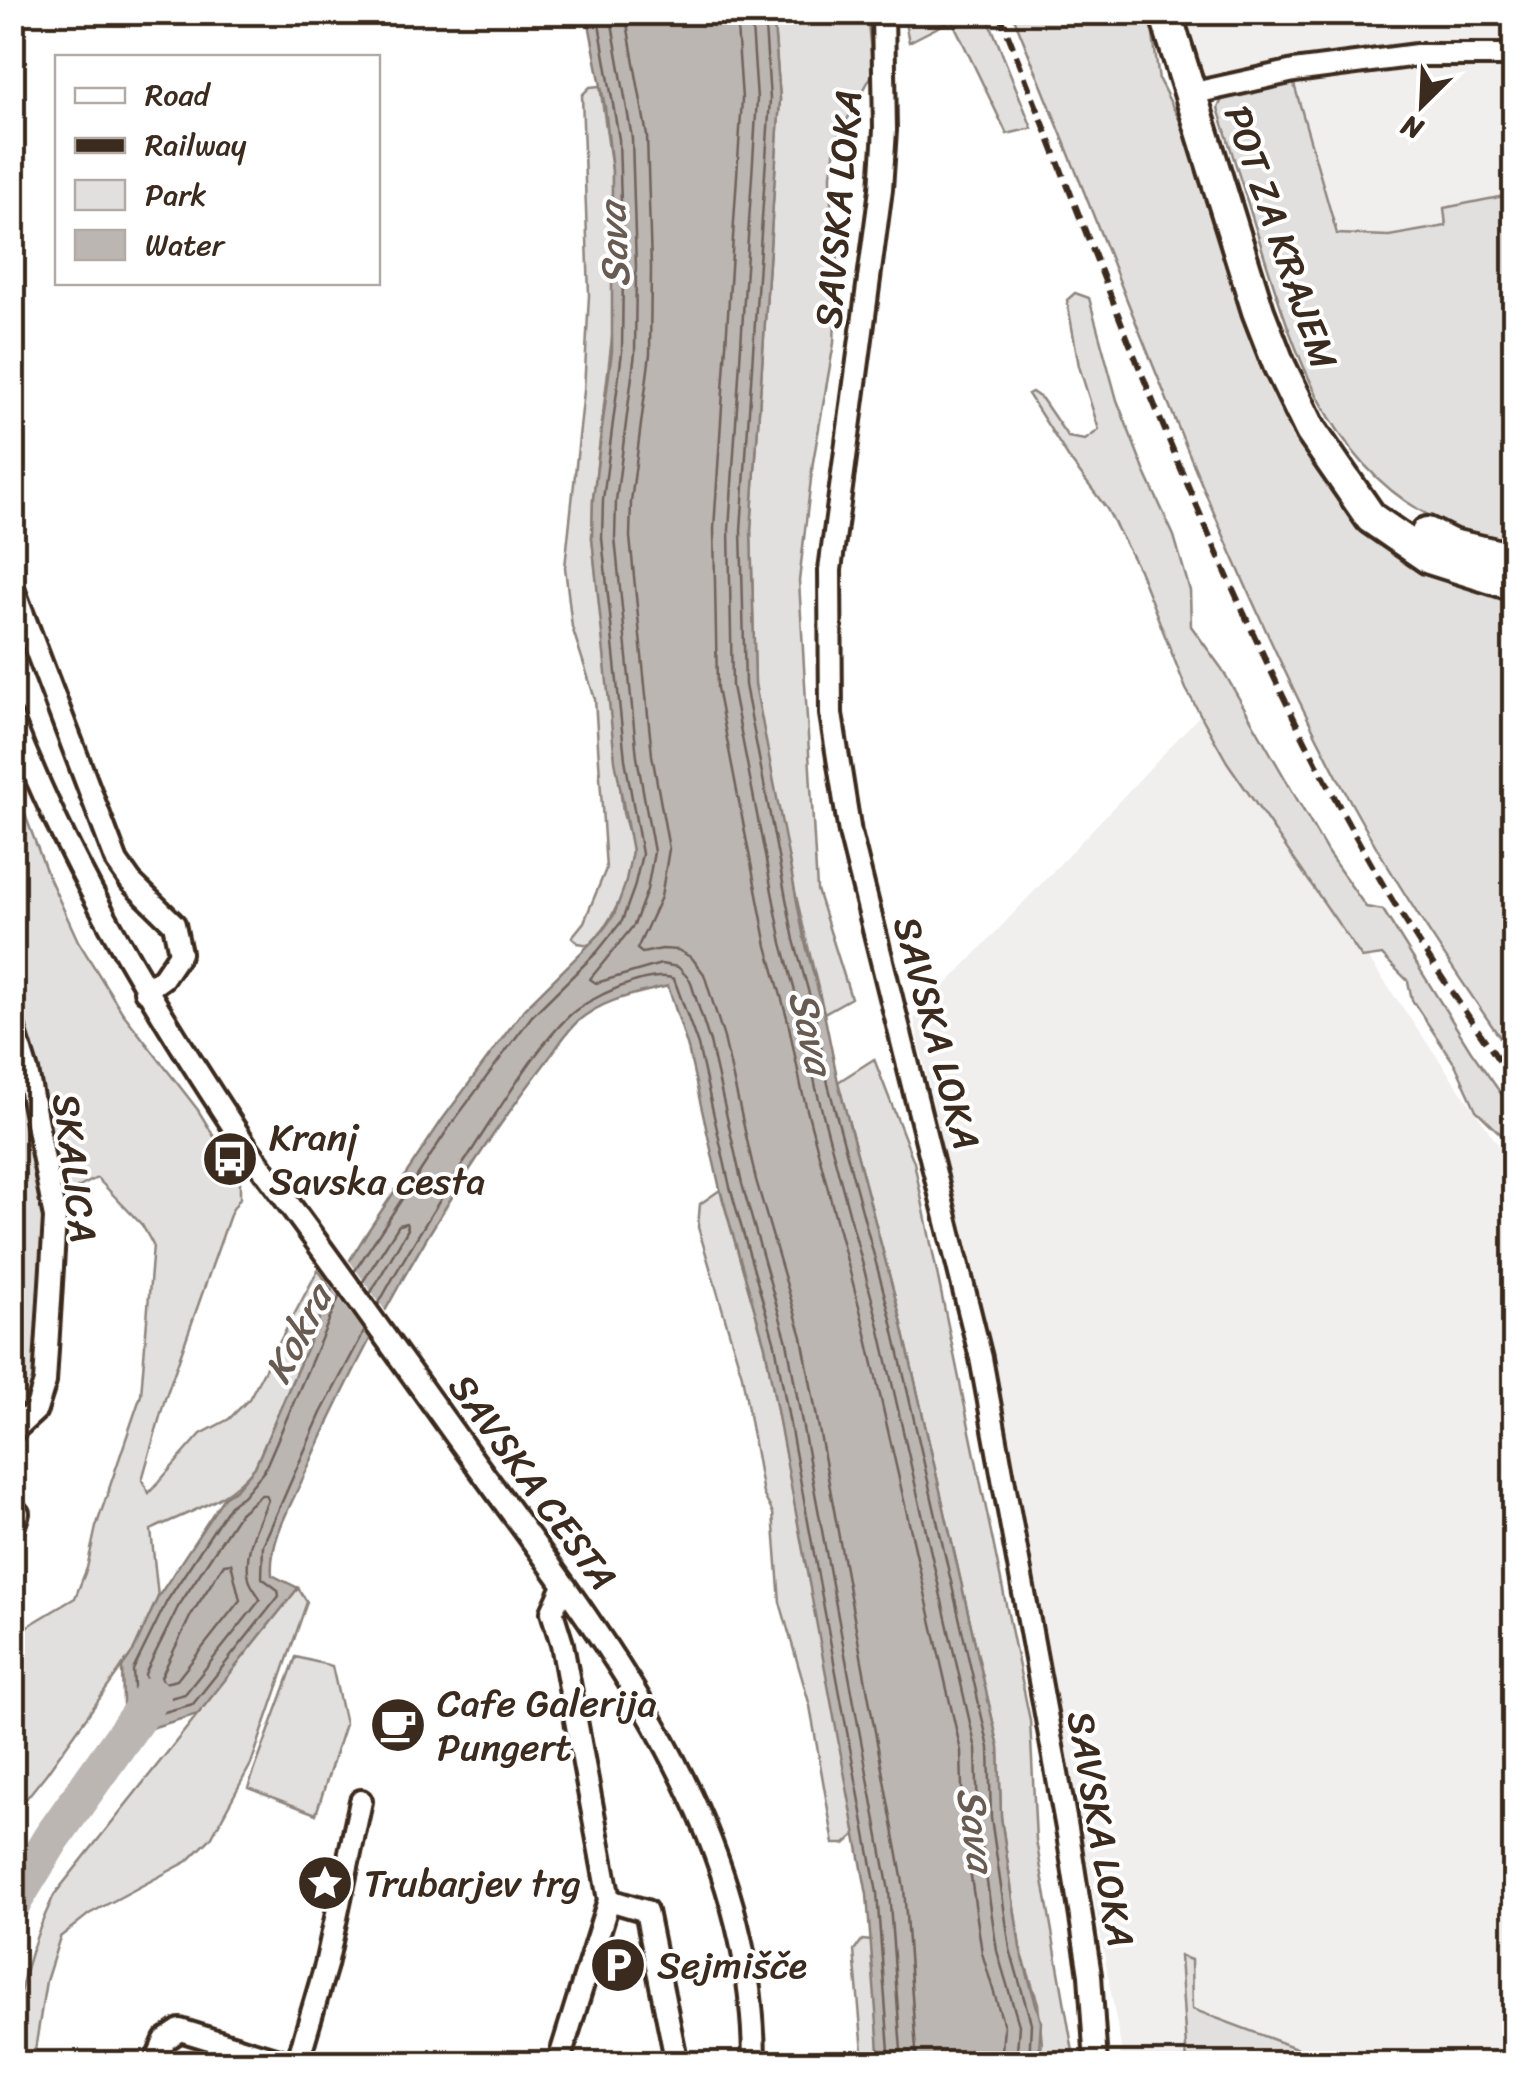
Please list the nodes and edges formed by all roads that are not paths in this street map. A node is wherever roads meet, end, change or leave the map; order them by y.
1 (882, 12) edge
2 (1165, 12) edge
3 (1514, 55) edge
4 (1190, 94) junction
5 (1343, 476) junction
6 (1514, 559) edge
7 (1514, 585) edge
8 (12, 586) edge
9 (12, 719) edge
10 (145, 991) junction
11 (12, 1022) edge
12 (12, 1432) edge
13 (564, 1586) junction
14 (361, 1801) dead end
15 (609, 1900) junction
16 (155, 2064) edge
17 (294, 2064) edge
18 (558, 2064) edge
19 (677, 2064) edge
20 (754, 2064) edge
21 (1096, 2064) edge

1 - 21 street, SAVSKA LOKA
2 - 4 street, POT ZA KRAJEM
3 - 4 street
4 - 5 street, POT ZA KRAJEM
5 - 6 street, POT ZA KRAJEM
5 - 7 street, POT ZA KRAJEM
8 - 10 street
9 - 10 street, SAVSKA CESTA
10 - 13 street, SAVSKA CESTA
11 - 12 street, SKALICA
13 - 15 street
13 - 20 street, SAVSKA CESTA
14 - 17 street
15 - 18 street
15 - 19 street
16 - 17 street

